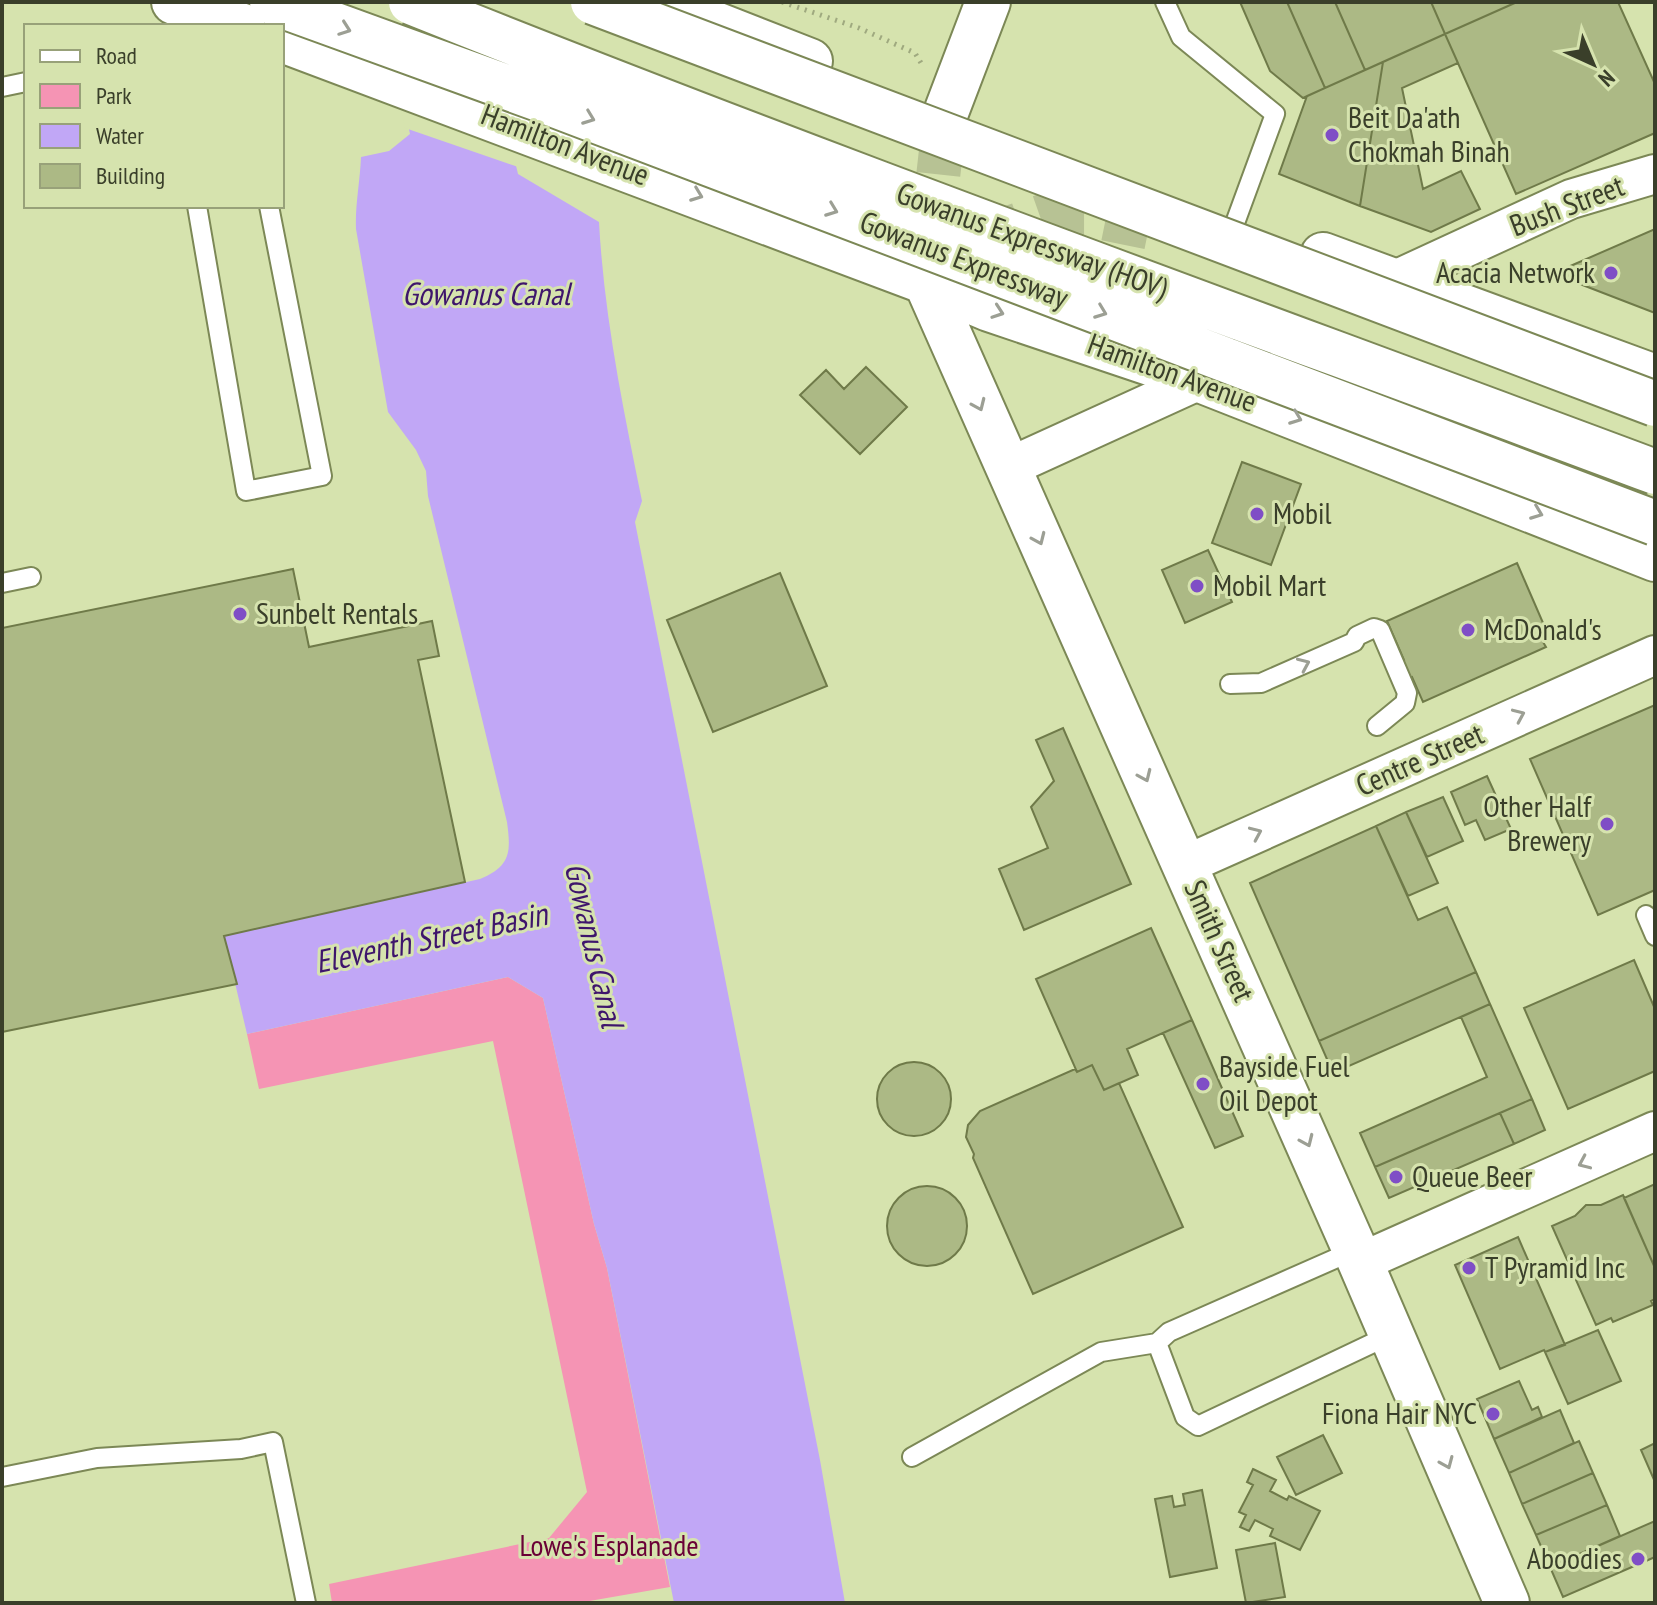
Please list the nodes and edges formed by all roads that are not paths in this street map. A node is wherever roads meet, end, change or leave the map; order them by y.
1 (174, 2) edge
2 (272, 2) edge
3 (411, 2) edge
4 (593, 2) edge
5 (659, 2) edge
6 (988, 2) edge
7 (1165, 2) edge
8 (237, 24) edge
9 (298, 45) edge
10 (24, 82) edge
11 (2, 87) edge
12 (945, 115) junction
13 (1655, 174) edge
14 (197, 208) edge
15 (269, 208) edge
16 (1235, 223) junction
17 (1393, 281) junction
18 (926, 282) junction
19 (1655, 377) edge
20 (1200, 380) junction
21 (1655, 404) edge
22 (1007, 468) junction
23 (1655, 472) edge
24 (1655, 523) edge
25 (1655, 559) edge
26 (31, 577) dead end
27 (2, 583) edge
28 (1655, 655) edge
29 (1230, 684) dead end
30 (1377, 726) dead end
31 (1185, 865) junction
32 (1646, 915) dead end
33 (1655, 936) edge
34 (1655, 1131) edge
35 (1358, 1256) junction
36 (1392, 1334) junction
37 (1157, 1343) junction
38 (912, 1457) dead end
39 (2, 1477) edge
40 (306, 1603) edge
41 (1507, 1603) edge

1 - 8 main road
2 -> 24 main road, Gowanus Expressway, bridge
3 - 23 main road, Gowanus Expressway (HOV), bridge
4 - 21 main road, bridge
5 - 12 main road
6 - 12 main road
7 - 16 lane
9 -> 18 main road, Hamilton Avenue
10 - 11 lane
12 - 16 main road
13 - 17 street, Bush Street
14 - 15 lane
16 - 17 main road
17 - 19 main road
18 -> 20 main road, Hamilton Avenue
18 -> 22 main road, Smith Street
20 - 22 street
20 -> 25 main road, Hamilton Avenue
22 -> 31 main road, Smith Street
26 - 27 lane
31 -> 28 street, Centre Street
29 -> 30 lane
31 -> 35 main road, Smith Street
32 - 33 lane
34 -> 35 street
35 - 36 main road, Smith Street
35 - 37 lane
36 - 37 lane
36 -> 41 main road, Smith Street
37 - 38 lane
39 - 40 lane

